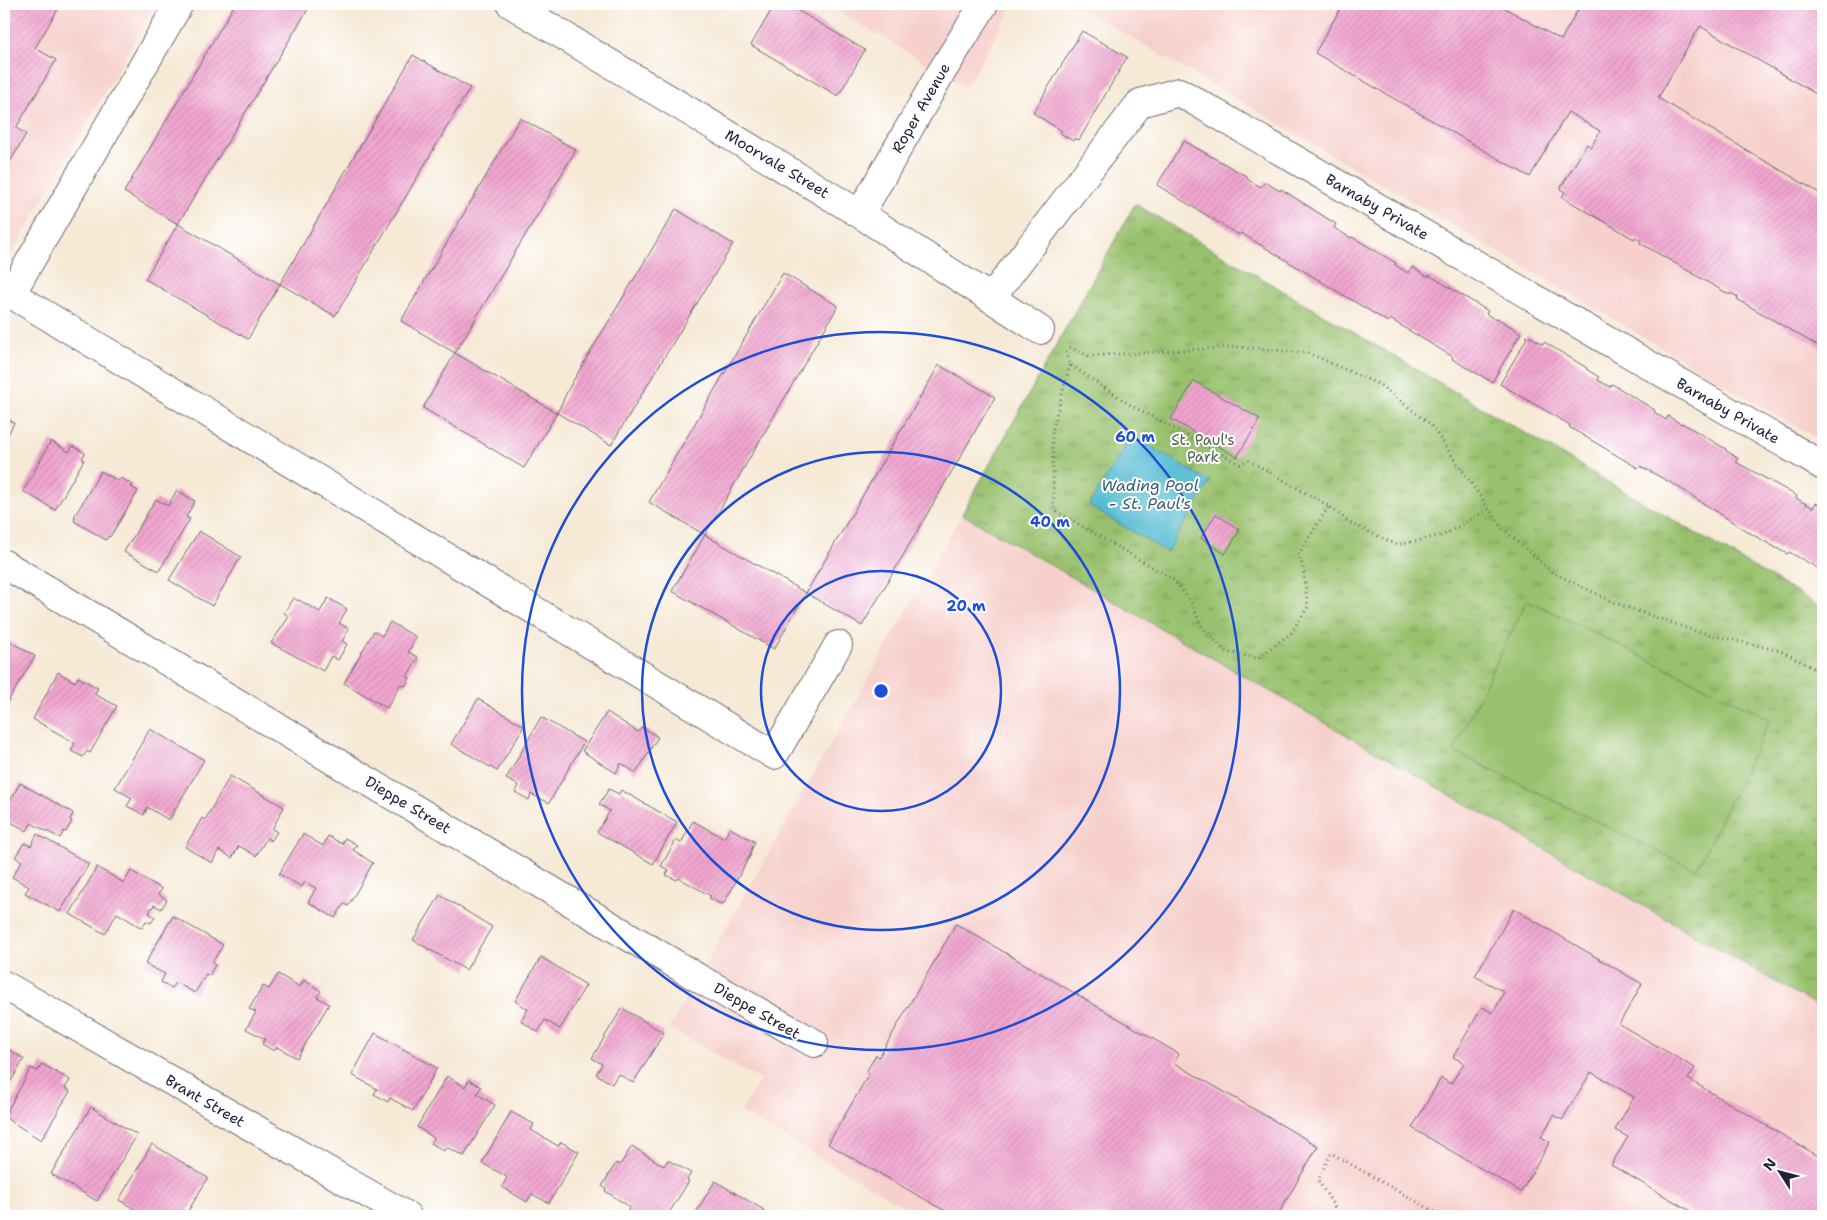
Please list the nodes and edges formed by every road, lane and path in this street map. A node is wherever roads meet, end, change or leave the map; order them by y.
1 (180, 4) edge
2 (512, 4) edge
3 (984, 4) edge
4 (860, 214) junction
5 (991, 298) junction
6 (1040, 330) dead end
7 (1070, 365) junction
8 (1823, 466) edge
9 (1329, 506) junction
10 (1489, 509) junction
11 (4, 564) edge
12 (838, 645) dead end
13 (1823, 674) edge
14 (4, 985) edge
15 (814, 1043) dead end
16 (407, 1216) edge
17 (1340, 1216) edge
18 (1442, 1216) edge

1 - 12 street
2 - 4 street, Moorvale Street
3 - 4 street, Roper Avenue
4 - 5 street, Moorvale Street
5 - 6 street, Moorvale Street
5 - 8 street, Barnaby Private
7 - 9 path
7 - 9 path
7 - 10 path
9 - 10 path
10 - 13 path
11 - 15 street, Dieppe Street
14 - 16 street, Brant Street
17 - 18 path

